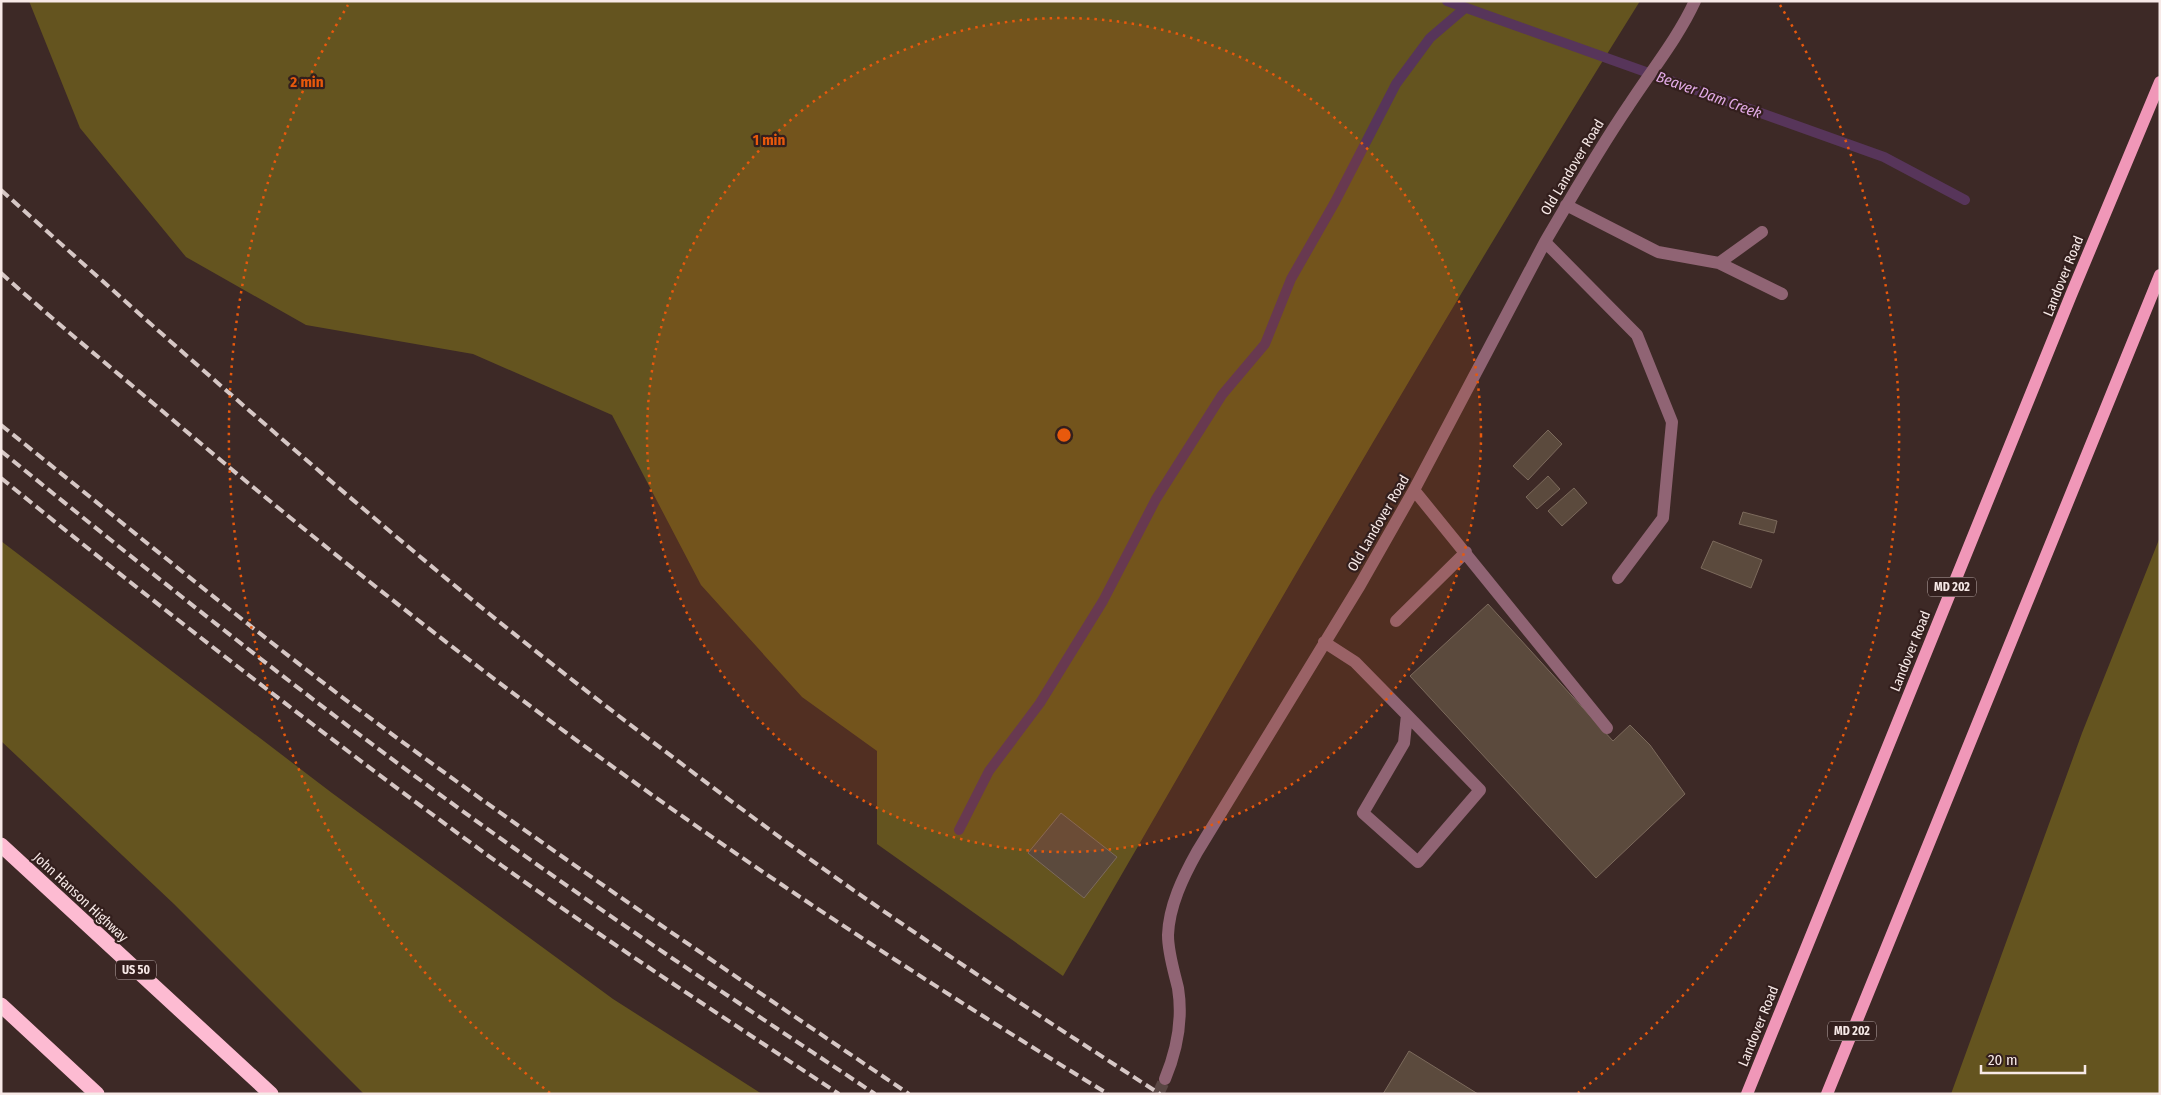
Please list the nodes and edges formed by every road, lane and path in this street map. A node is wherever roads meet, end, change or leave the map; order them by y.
1 (1695, 1) edge
2 (2160, 82) edge
3 (1566, 205) junction
4 (1762, 232) dead end
5 (1545, 242) junction
6 (1719, 263) junction
7 (2160, 275) edge
8 (1782, 294) dead end
9 (1414, 490) junction
10 (1466, 552) junction
11 (1618, 578) dead end
12 (1396, 621) dead end
13 (1324, 642) junction
14 (1407, 715) junction
15 (1607, 728) dead end
16 (1, 845) edge
17 (1, 1005) edge
18 (1166, 1079) tunnel mouth
19 (97, 1094) edge
20 (271, 1094) edge
21 (1747, 1094) edge
22 (1827, 1094) edge

1 - 3 street, Old Landover Road
2 - 21 main road, Landover Road / MD 202
3 - 5 street, Old Landover Road
3 - 6 street
4 - 6 street
5 - 9 street, Old Landover Road
5 - 11 street
6 - 8 street
7 - 22 main road, MD 202
9 - 10 street
9 - 13 street, Old Landover Road
10 - 12 street
10 - 15 street
13 - 14 street
13 - 18 street, Old Landover Road
14 - 14 street
16 - 20 highway, John Hanson Highway / US 50
17 - 19 highway

